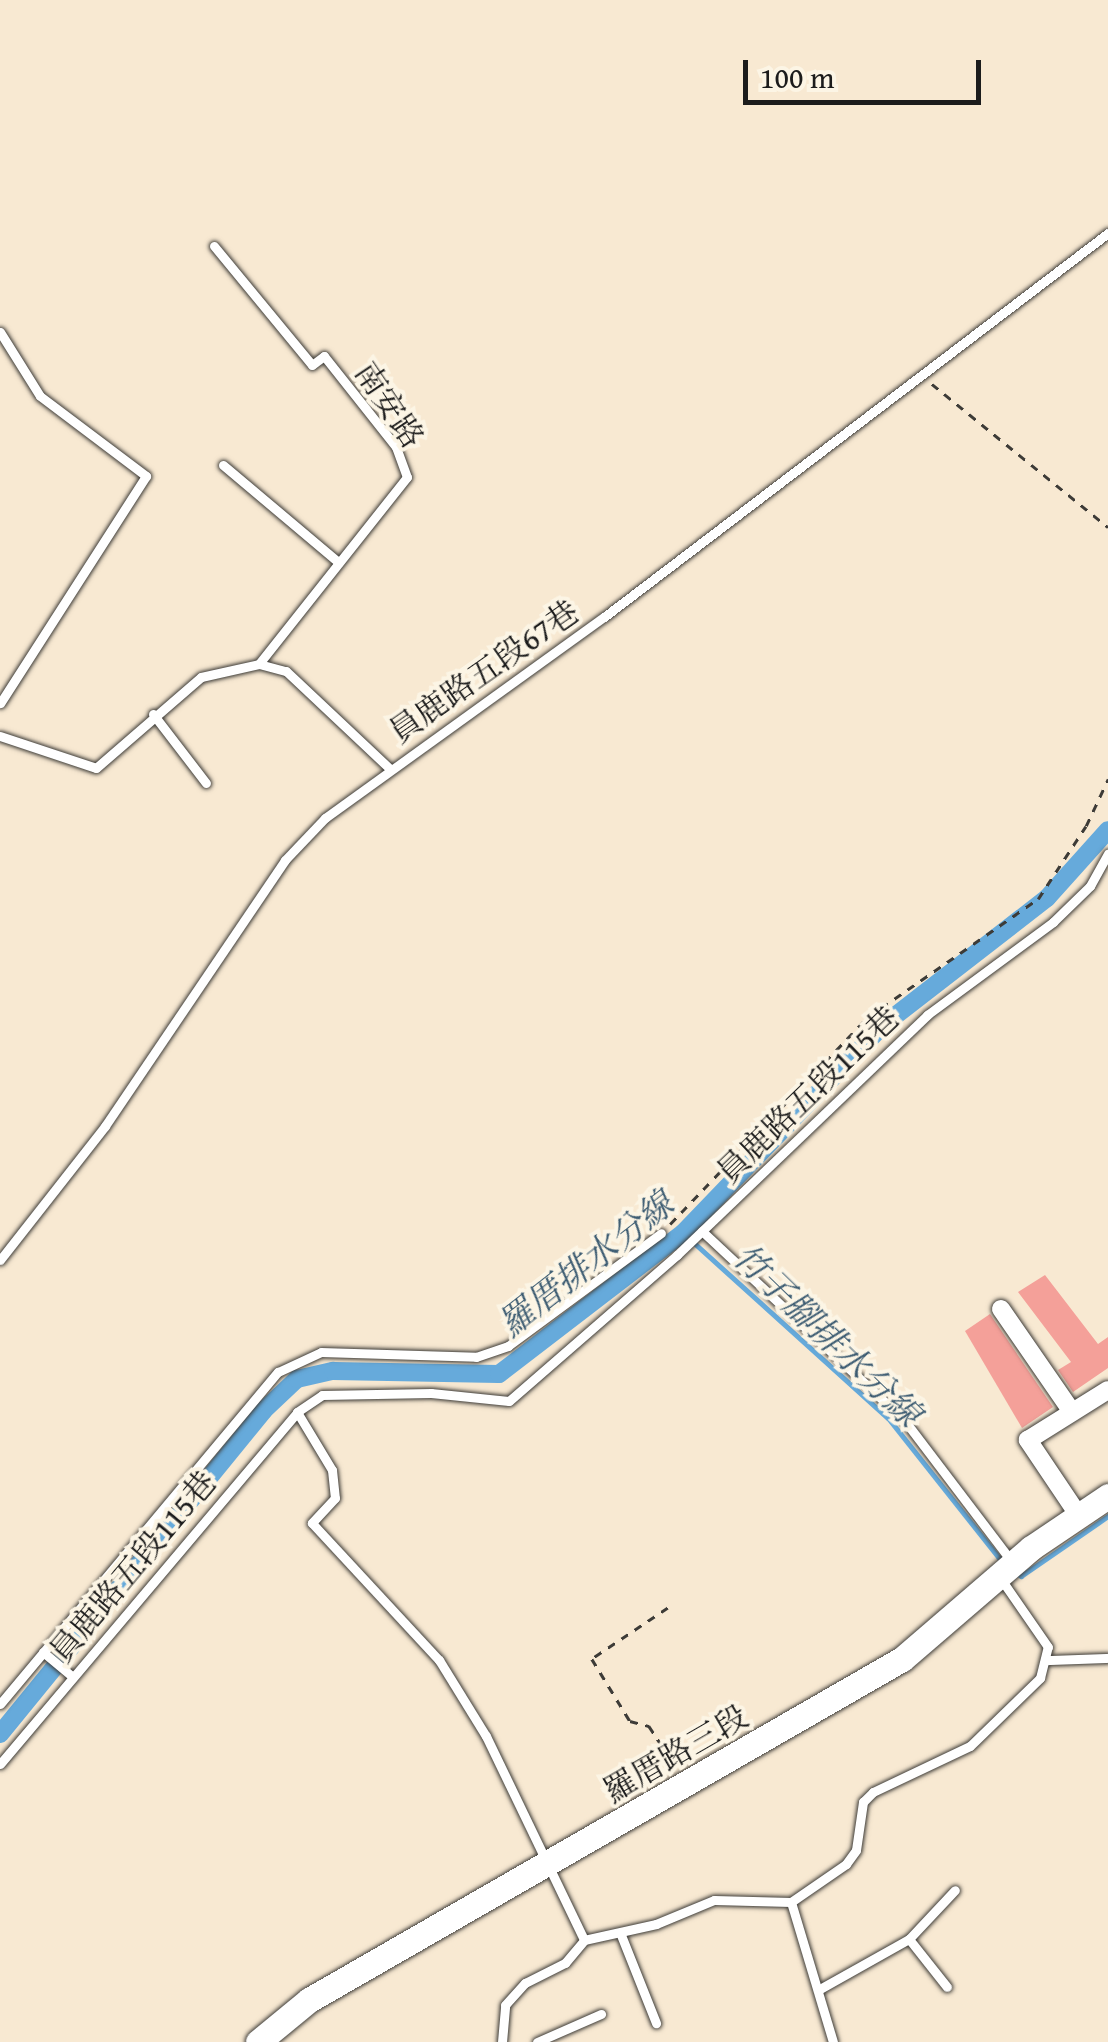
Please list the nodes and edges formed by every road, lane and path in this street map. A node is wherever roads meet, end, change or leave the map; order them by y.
1 (1108, 232) edge
2 (214, 246) dead end
3 (0, 332) edge
4 (923, 376) junction
5 (224, 465) dead end
6 (1108, 527) edge
7 (337, 561) junction
8 (260, 664) junction
9 (0, 703) edge
10 (154, 714) junction
11 (0, 736) edge
12 (390, 769) junction
13 (1108, 778) edge
14 (206, 783) dead end
15 (1108, 854) edge
16 (702, 1232) junction
17 (661, 1233) joint
18 (0, 1260) edge
19 (1001, 1309) dead end
20 (1108, 1390) edge
21 (297, 1412) junction
22 (1072, 1412) junction
23 (1108, 1496) edge
24 (1079, 1516) junction
25 (1008, 1570) junction
26 (668, 1608) dead end
27 (42, 1652) junction
28 (1108, 1658) edge
29 (1048, 1660) junction
30 (72, 1676) junction
31 (0, 1704) edge
32 (0, 1764) edge
33 (689, 1786) junction
34 (551, 1865) junction
35 (955, 1890) dead end
36 (791, 1902) junction
37 (620, 1934) junction
38 (909, 1939) junction
39 (584, 1940) junction
40 (946, 1987) dead end
41 (818, 1990) junction
42 (601, 2014) dead end
43 (656, 2023) dead end
44 (258, 2042) edge
45 (502, 2042) edge
46 (537, 2042) edge
47 (833, 2042) edge

1 - 4 lane, 員鹿路五段67巷
2 - 7 lane, 南安路
3 - 9 lane
4 - 6 path
4 - 12 lane, 員鹿路五段67巷
5 - 7 lane
7 - 8 lane, 南安路
8 - 10 lane
8 - 12 lane
10 - 11 lane
10 - 14 lane
12 - 18 lane, 員鹿路五段67巷
13 - 17 path
15 - 16 lane, 員鹿路五段115巷
16 - 21 lane, 員鹿路五段115巷
16 - 25 lane
17 - 27 lane, 員鹿路五段115巷
19 - 22 street
20 - 22 street
21 - 30 lane, 員鹿路五段115巷
21 - 34 lane
22 - 24 street
23 - 24 street, 羅厝路三段
24 - 25 street, 羅厝路三段
25 - 29 lane
25 - 33 street, 羅厝路三段
26 - 33 path
27 - 30 lane
27 - 31 lane, 員鹿路五段115巷
28 - 29 lane
29 - 36 lane
30 - 32 lane, 員鹿路五段115巷
33 - 34 street, 羅厝路三段
34 - 39 lane
34 - 44 street, 羅厝路三段
35 - 38 lane
36 - 37 lane
36 - 41 lane
37 - 39 lane
37 - 43 lane
38 - 40 lane
38 - 41 lane
39 - 45 lane
41 - 47 lane
42 - 46 lane

